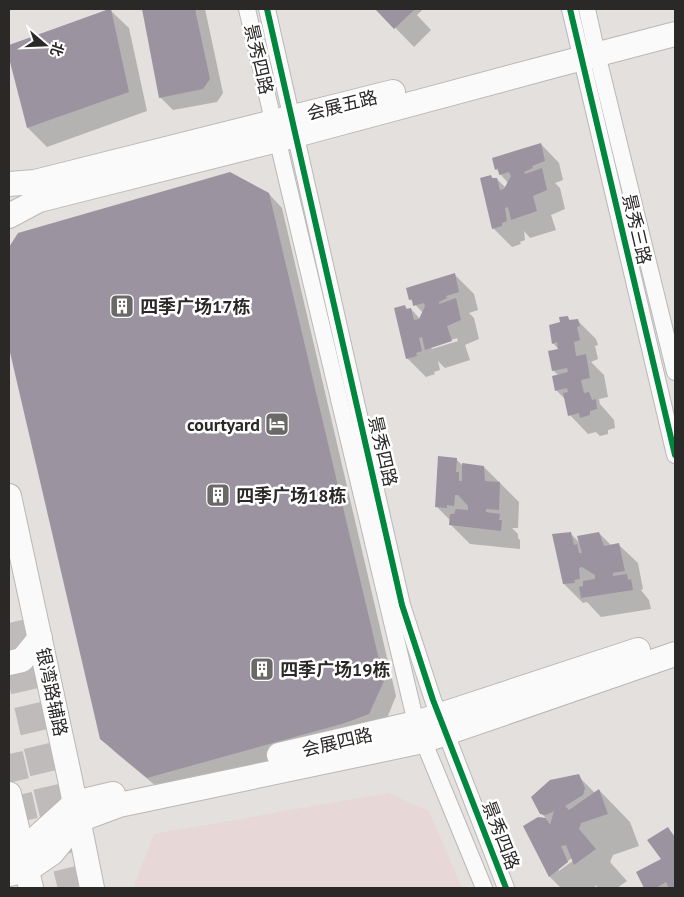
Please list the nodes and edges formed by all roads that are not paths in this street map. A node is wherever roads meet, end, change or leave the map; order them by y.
1 (248, 9) edge
2 (267, 9) edge
3 (570, 9) edge
4 (588, 9) edge
5 (675, 20) edge
6 (675, 34) edge
7 (587, 49) junction
8 (285, 129) junction
9 (9, 184) edge
10 (9, 216) edge
11 (675, 372) edge
12 (675, 455) edge
13 (9, 496) edge
14 (40, 638) junction
15 (675, 638) edge
16 (675, 654) edge
17 (9, 663) edge
18 (443, 724) junction
19 (419, 732) junction
20 (9, 794) edge
21 (77, 812) junction
22 (19, 867) edge
23 (92, 888) edge
24 (484, 888) edge
25 (506, 888) edge

1 - 8 street, 景秀四路
2 - 8 street, 景秀四路
3 - 7 street, 景秀三路
4 - 7 street, 景秀三路
5 - 7 main road, 会展五路
6 - 7 main road, 会展五路
7 - 8 main road, 会展五路
7 - 11 street, 景秀三路
7 - 12 street, 景秀三路
8 - 9 main road, 会展五路
8 - 10 main road, 会展五路
8 - 18 street, 景秀四路
8 - 19 street, 景秀四路
13 - 14 main road, 银湾路辅路
14 - 17 main road
14 - 21 main road, 银湾路辅路
15 - 18 main road, 会展四路
16 - 18 main road, 会展四路
18 - 19 main road, 会展四路
18 - 25 street, 景秀四路
19 - 21 main road, 会展四路
19 - 24 street, 景秀四路
20 - 22 main road
21 - 22 main road
21 - 23 main road, 银湾路辅路

